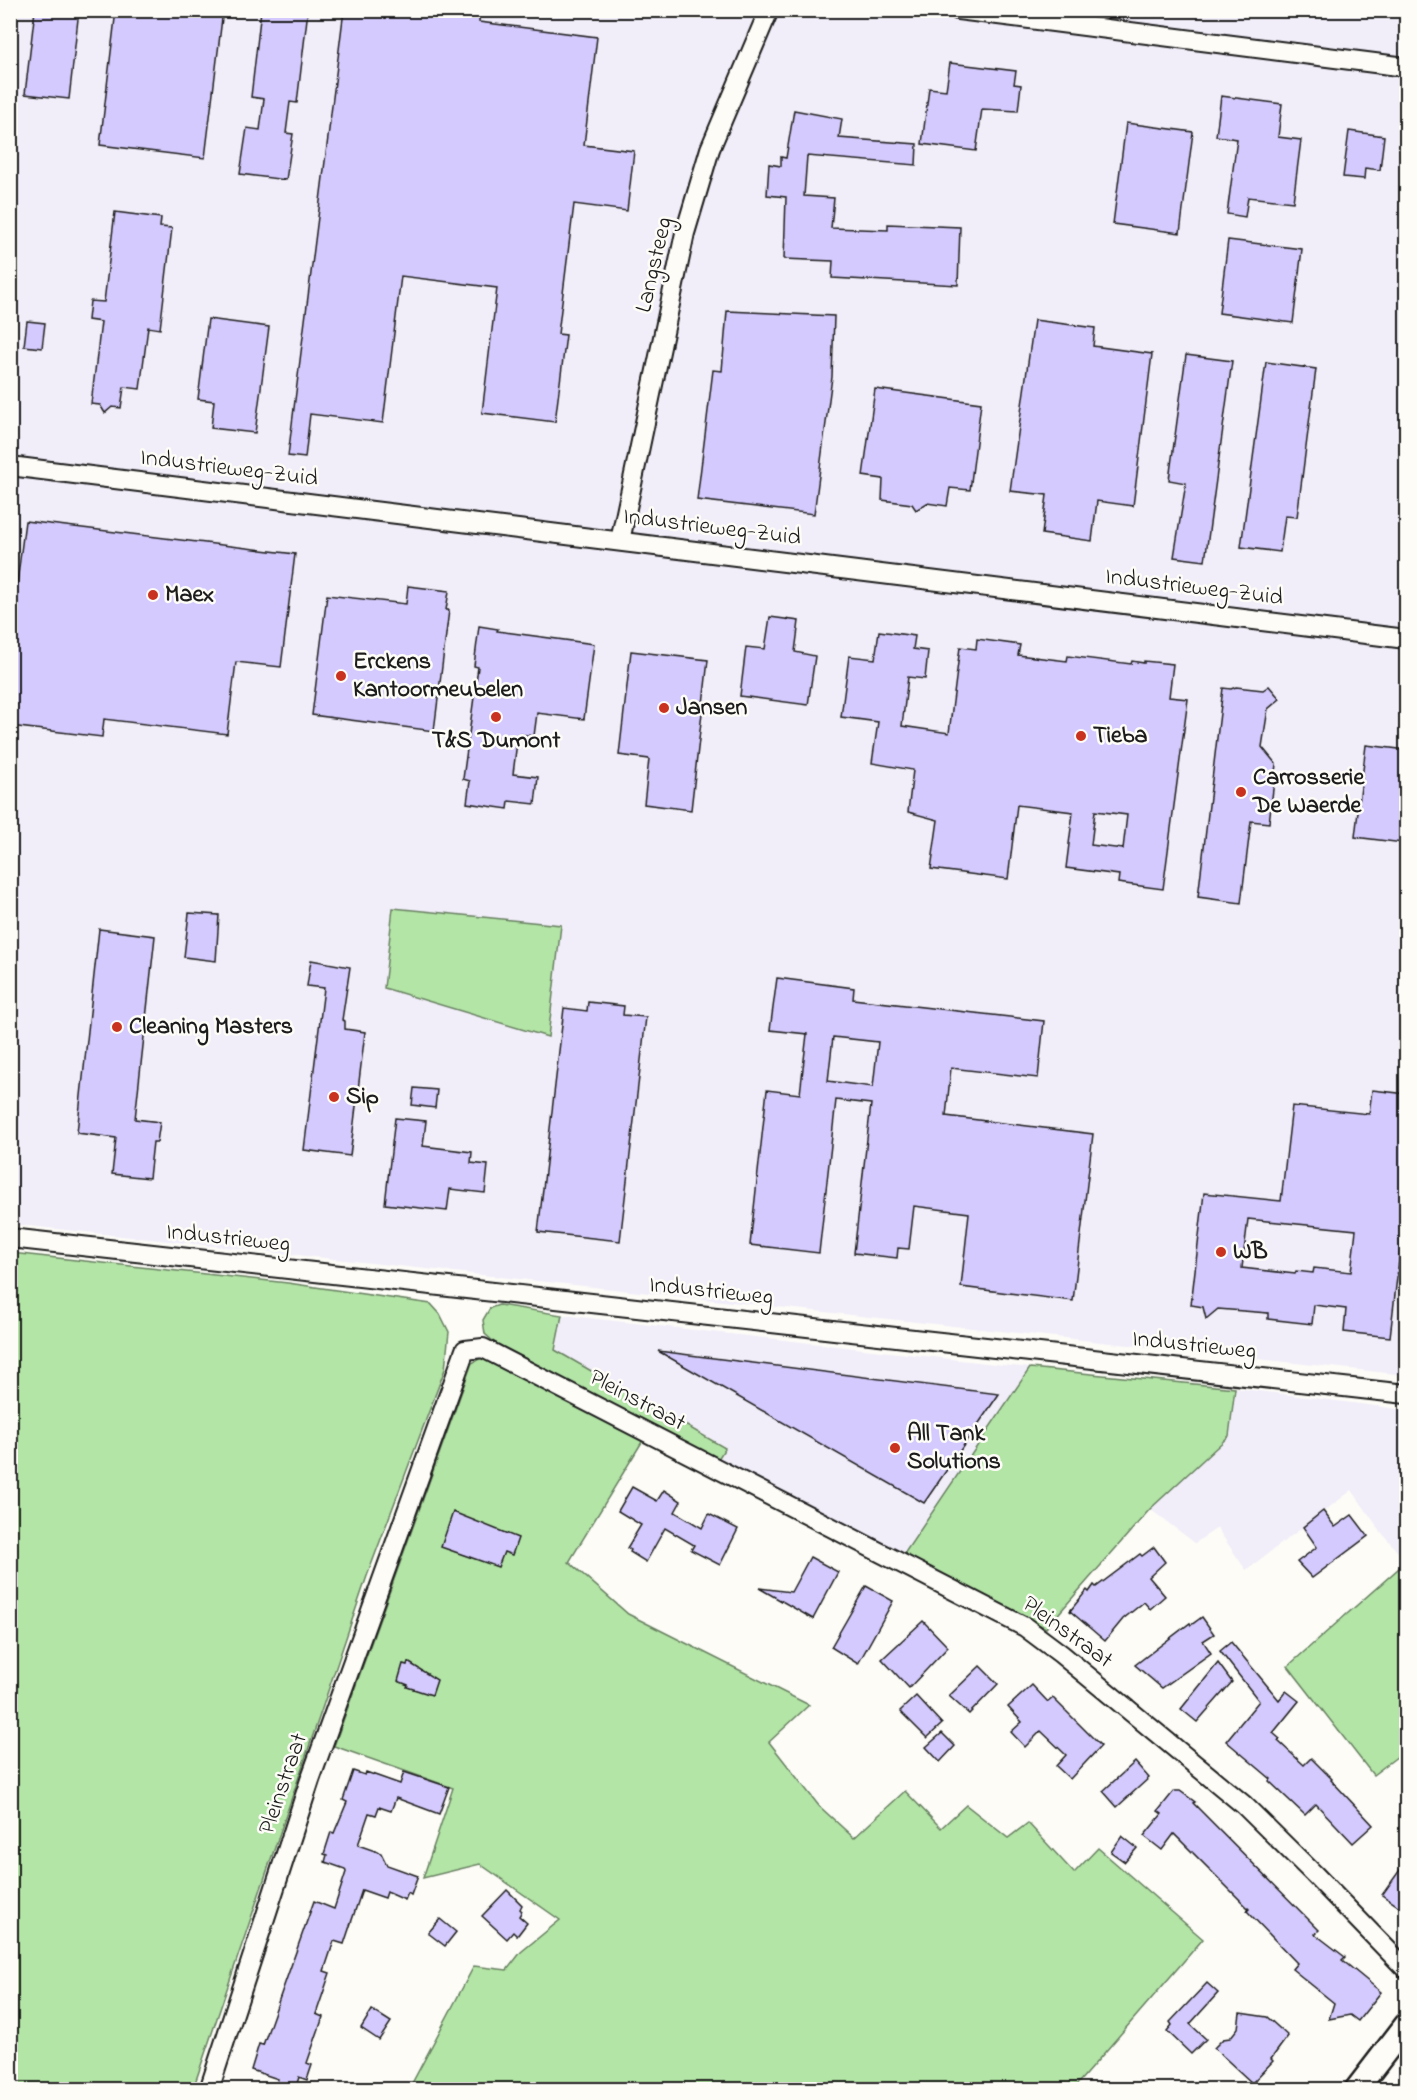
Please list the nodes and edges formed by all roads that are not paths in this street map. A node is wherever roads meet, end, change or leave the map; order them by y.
1 (769, 10) edge
2 (958, 10) edge
3 (1407, 67) edge
4 (10, 466) edge
5 (620, 541) junction
6 (1407, 639) edge
7 (10, 1238) edge
8 (1407, 1394) edge
9 (1407, 1969) edge
10 (1407, 2025) edge
11 (209, 2090) edge
12 (1356, 2090) edge

1 - 5 street, Langsteeg
2 - 3 street
4 - 5 street, Industrieweg-Zuid
5 - 6 street, Industrieweg-Zuid
7 - 8 street, Industrieweg
9 - 11 street, Pleinstraat
10 - 12 street

